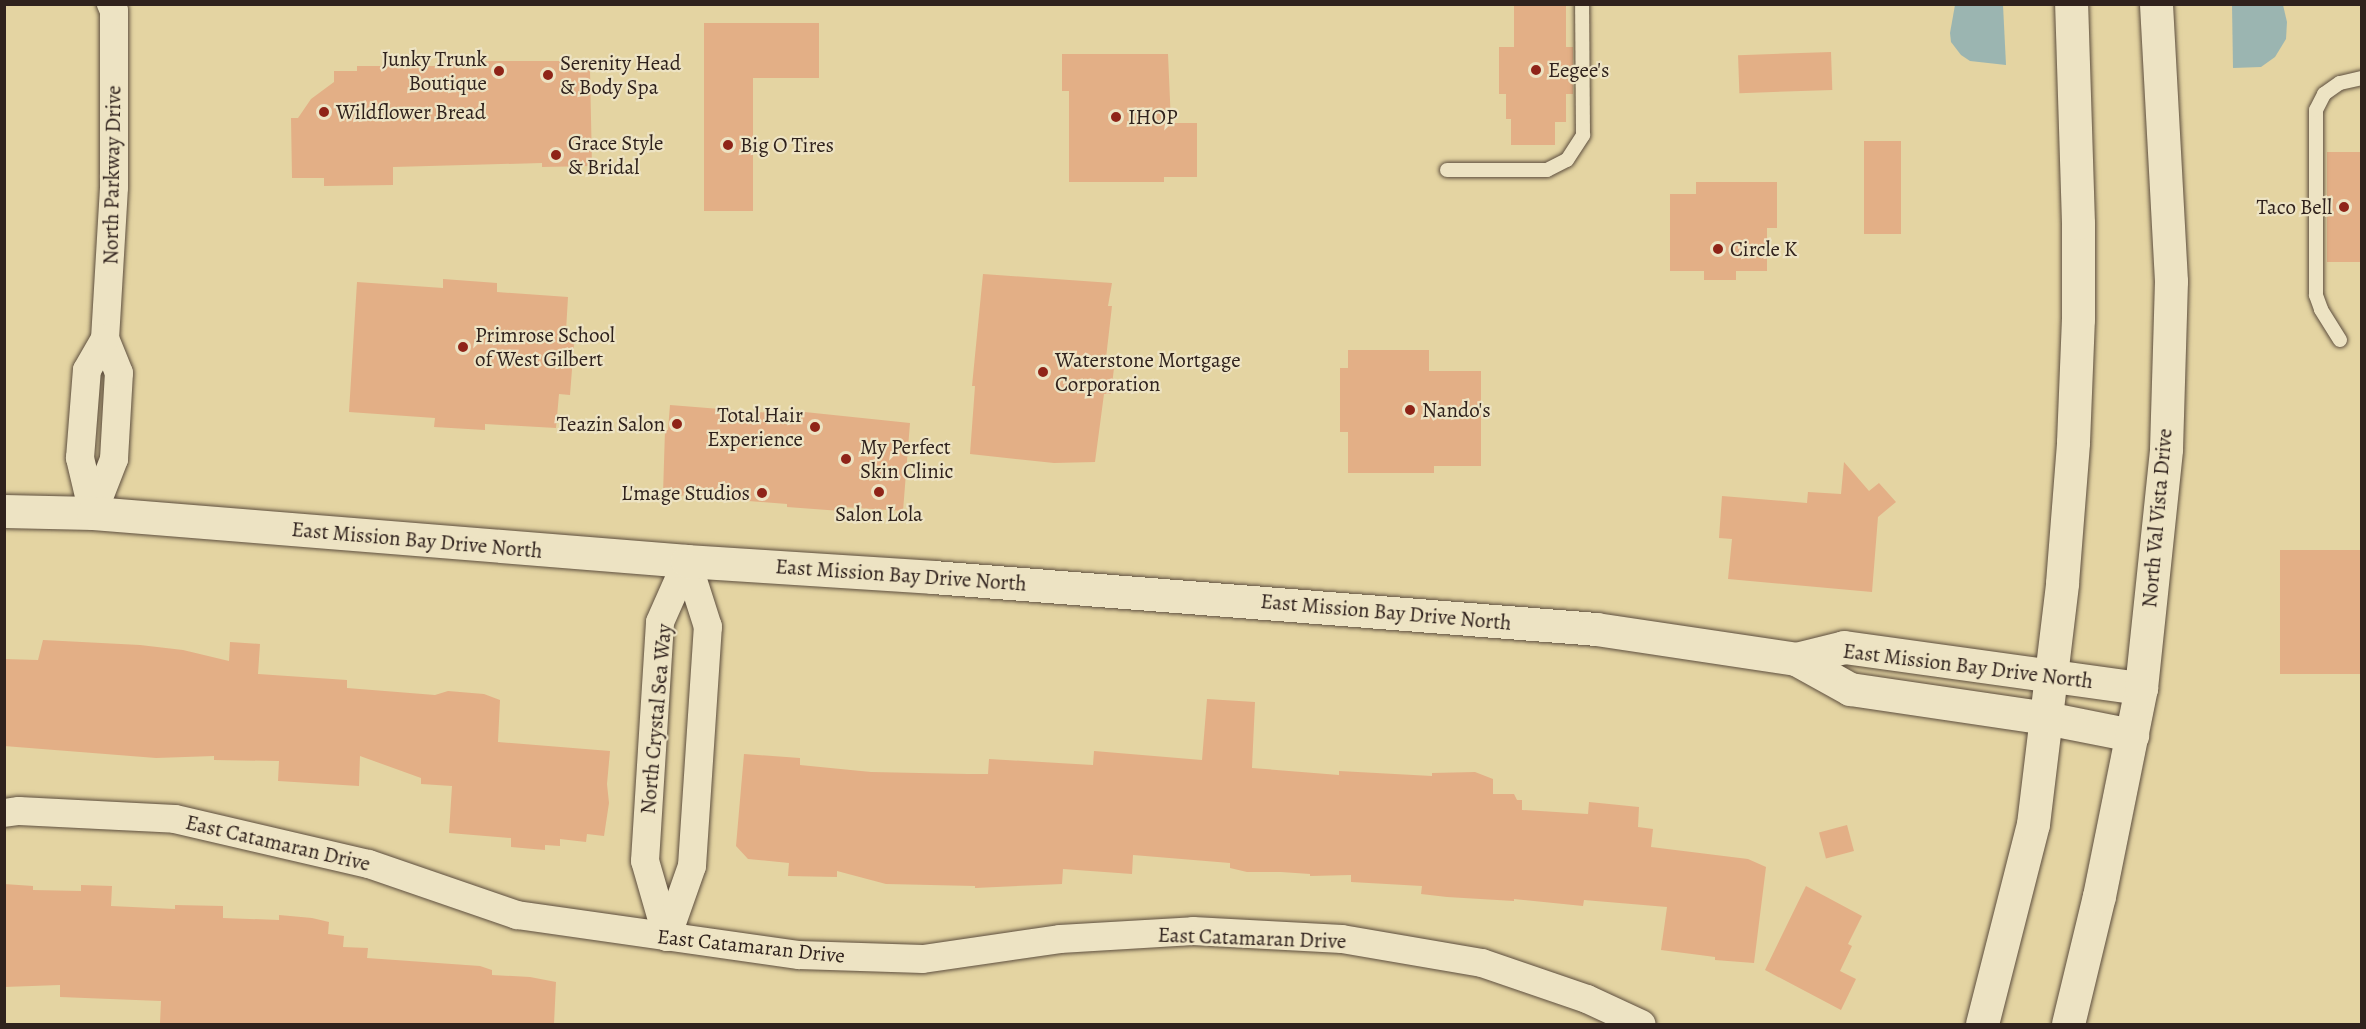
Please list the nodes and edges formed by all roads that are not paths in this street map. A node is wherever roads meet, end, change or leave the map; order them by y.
1 (1582, 4) edge
2 (2071, 4) edge
3 (2156, 4) edge
4 (114, 7) edge
5 (2361, 78) edge
6 (1447, 170) dead end
7 (2340, 340) dead end
8 (4, 511) edge
9 (93, 513) junction
10 (687, 561) junction
11 (1797, 659) junction
12 (2051, 674) junction
13 (2141, 688) junction
14 (2046, 718) junction
15 (2132, 735) junction
16 (4, 813) edge
17 (667, 937) junction
18 (1641, 1024) edge
19 (1982, 1024) edge
20 (2068, 1024) edge

1 - 6 lane
2 - 12 street
3 - 13 street, North Val Vista Drive
4 - 9 street, North Parkway Drive
5 - 7 lane
8 - 9 street, East Mission Bay Drive North
9 - 10 street, East Mission Bay Drive North
10 - 11 street, East Mission Bay Drive North
10 - 17 street, North Crystal Sea Way
10 - 17 street, North Crystal Sea Way
11 - 12 street, East Mission Bay Drive North
11 - 14 street, East Mission Bay Drive North
12 - 13 street, East Mission Bay Drive North
12 - 14 street
13 - 15 street, North Val Vista Drive
14 - 15 street, East Mission Bay Drive North
14 - 19 street
15 - 20 street, North Val Vista Drive
16 - 17 street, East Catamaran Drive
17 - 18 street, East Catamaran Drive

